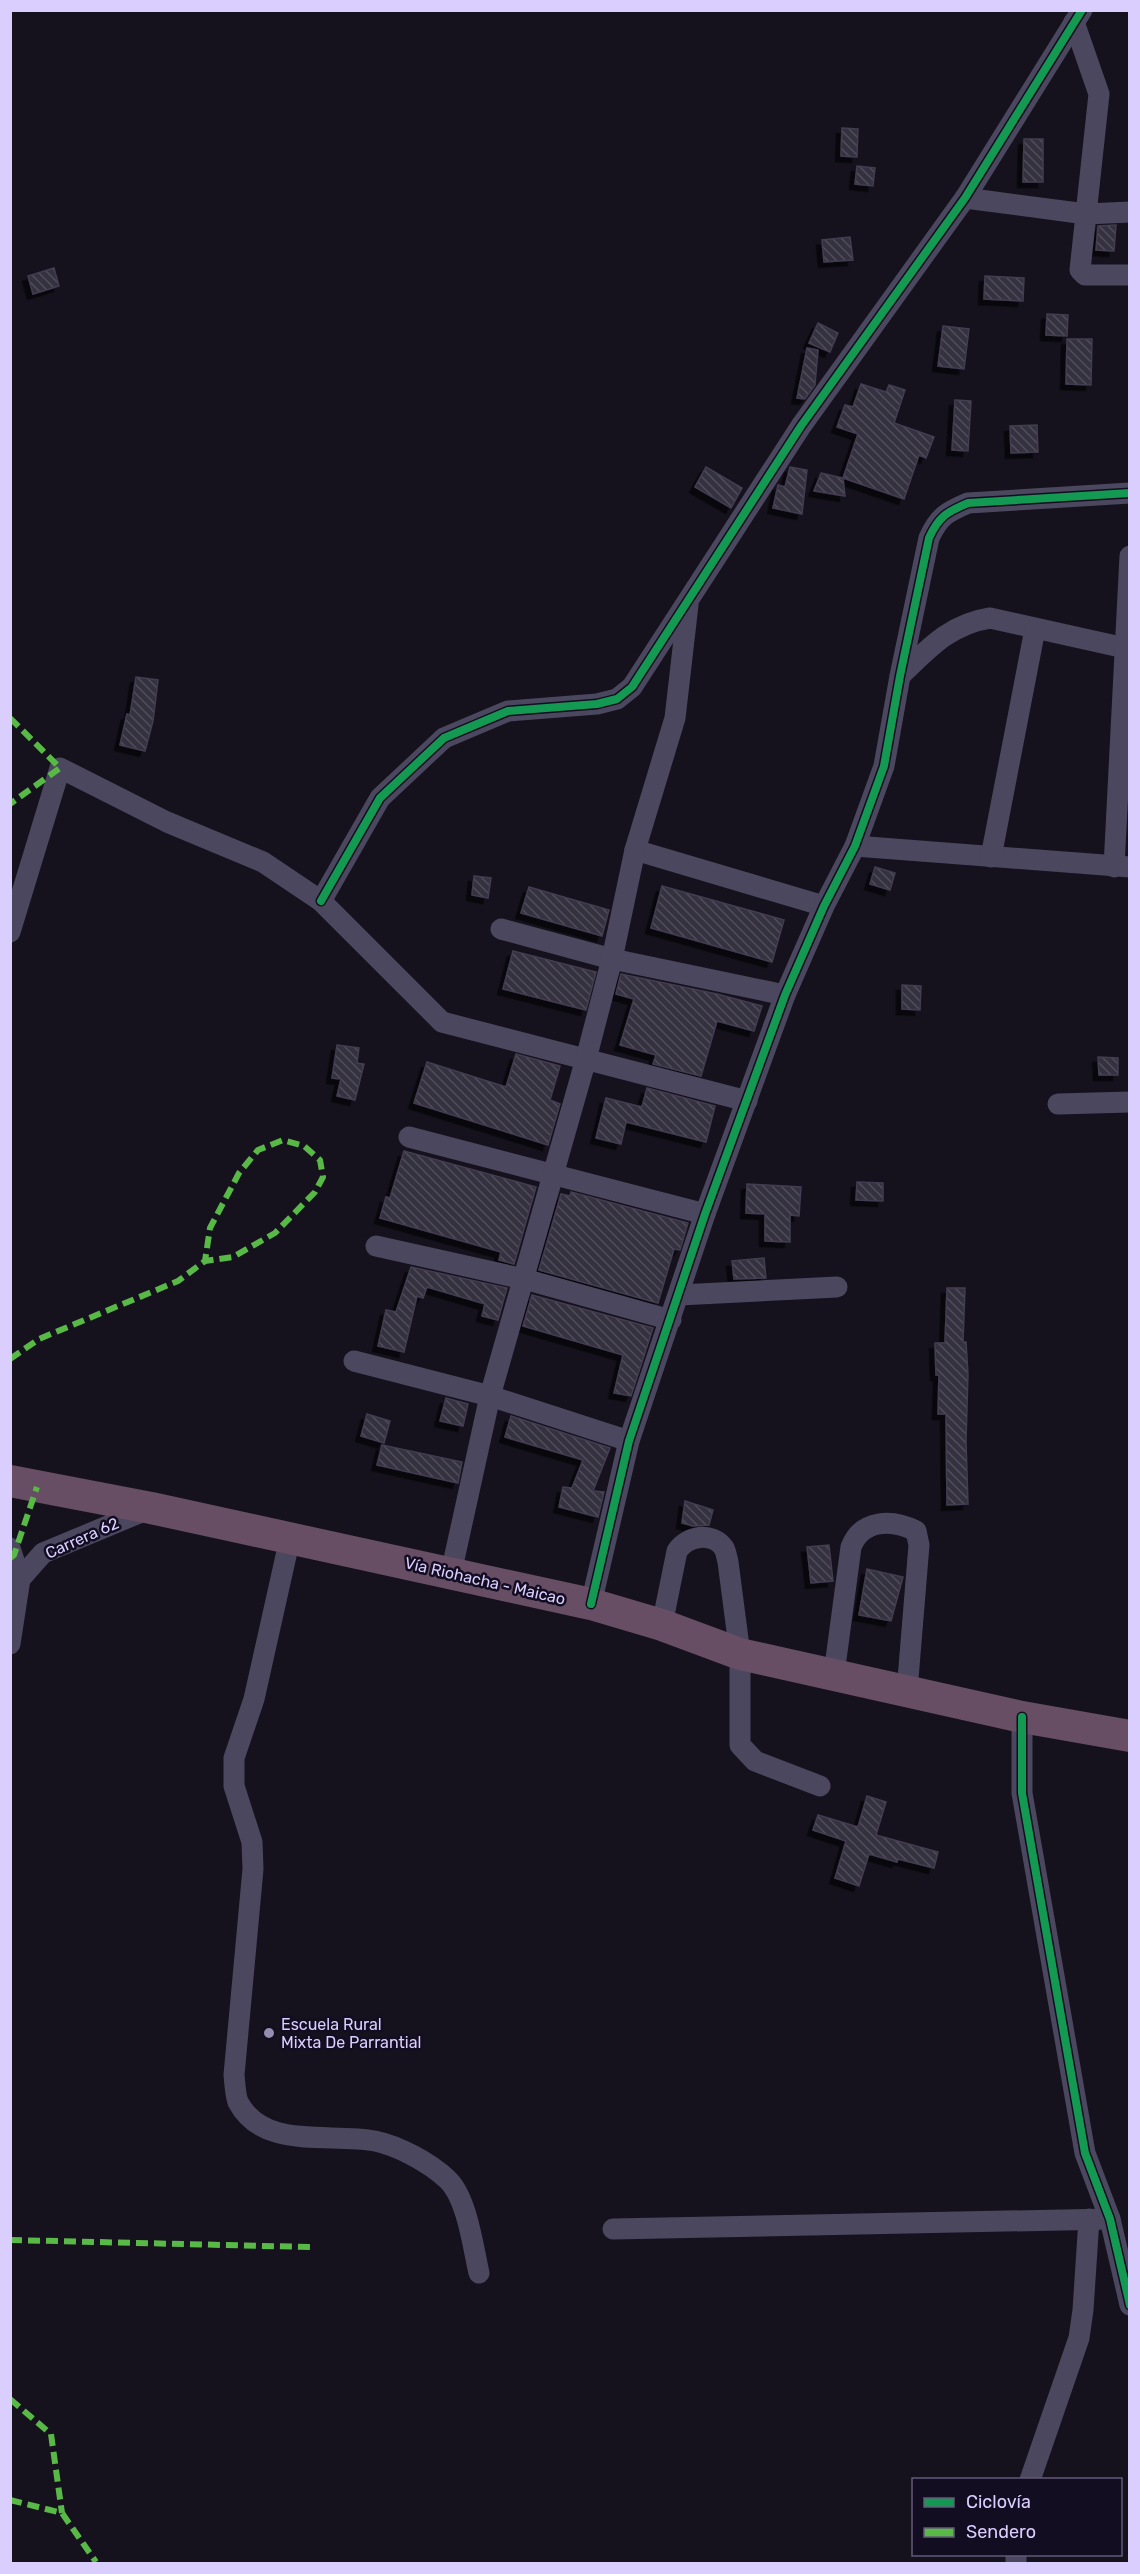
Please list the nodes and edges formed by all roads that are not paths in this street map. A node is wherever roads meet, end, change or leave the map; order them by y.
1 (1078, 16) edge
2 (965, 198) junction
3 (1130, 212) edge
4 (1086, 214) junction
5 (1130, 275) edge
6 (1130, 493) edge
7 (1130, 556) edge
8 (688, 598) junction
9 (1035, 629) junction
10 (1125, 648) junction
11 (900, 675) junction
12 (855, 846) junction
13 (635, 850) junction
14 (991, 857) junction
15 (1122, 867) edge
16 (321, 902) junction
17 (824, 906) junction
18 (501, 929) dead end
19 (10, 932) edge
20 (612, 959) junction
21 (785, 995) junction
22 (586, 1059) junction
23 (747, 1101) junction
24 (1130, 1102) edge
25 (1058, 1104) dead end
26 (409, 1137) dead end
27 (551, 1175) junction
28 (705, 1214) junction
29 (376, 1246) dead end
30 (524, 1279) junction
31 (837, 1287) dead end
32 (679, 1295) junction
33 (671, 1320) junction
34 (354, 1361) dead end
35 (490, 1396) junction
36 (628, 1441) junction
37 (10, 1481) edge
38 (151, 1508) junction
39 (290, 1538) junction
40 (10, 1548) edge
41 (451, 1573) junction
42 (20, 1580) junction
43 (591, 1604) junction
44 (662, 1625) junction
45 (10, 1644) edge
46 (740, 1654) junction
47 (834, 1674) junction
48 (907, 1691) junction
49 (1022, 1718) junction
50 (1130, 1736) edge
51 (820, 1786) dead end
52 (1100, 2219) junction
53 (613, 2229) dead end
54 (479, 2273) dead end
55 (1130, 2305) edge
56 (1031, 2478) edge

1 - 2 street
1 - 4 street
2 - 4 street
2 - 8 street
3 - 4 street
4 - 5 street
6 - 11 street
7 - 10 street
8 - 13 street
8 - 16 street
9 - 10 street
9 - 11 street
9 - 14 street
10 - 15 street
11 - 12 street
12 - 14 street
12 - 17 street
13 - 17 street
13 - 20 street
14 - 15 street
16 - 19 street
16 - 22 street
17 - 21 street
18 - 20 street
20 - 21 street
20 - 22 street
21 - 23 street
22 - 23 street
22 - 27 street
23 - 28 street
24 - 25 street
26 - 27 street
27 - 28 street
27 - 30 street
28 - 32 street
29 - 30 street
30 - 33 street
30 - 35 street
31 - 32 street
32 - 33 street
33 - 36 street
34 - 35 street
35 - 36 street
35 - 41 street
36 - 43 street
37 - 38 highway, Vía Riohacha - Maicao
38 - 39 highway, Vía Riohacha - Maicao
38 - 42 street, Carrera 62
39 - 41 highway, Vía Riohacha - Maicao
39 - 54 street
40 - 42 street
41 - 43 highway, Vía Riohacha - Maicao
42 - 45 street
43 - 44 highway, Vía Riohacha - Maicao
44 - 46 highway, Vía Riohacha - Maicao
44 - 46 street
46 - 47 highway, Vía Riohacha - Maicao
46 - 51 street
47 - 48 highway, Vía Riohacha - Maicao
47 - 48 street
48 - 49 highway, Vía Riohacha - Maicao
49 - 50 highway, Vía Riohacha - Maicao
49 - 52 street
52 - 53 street
52 - 55 street
52 - 56 street

